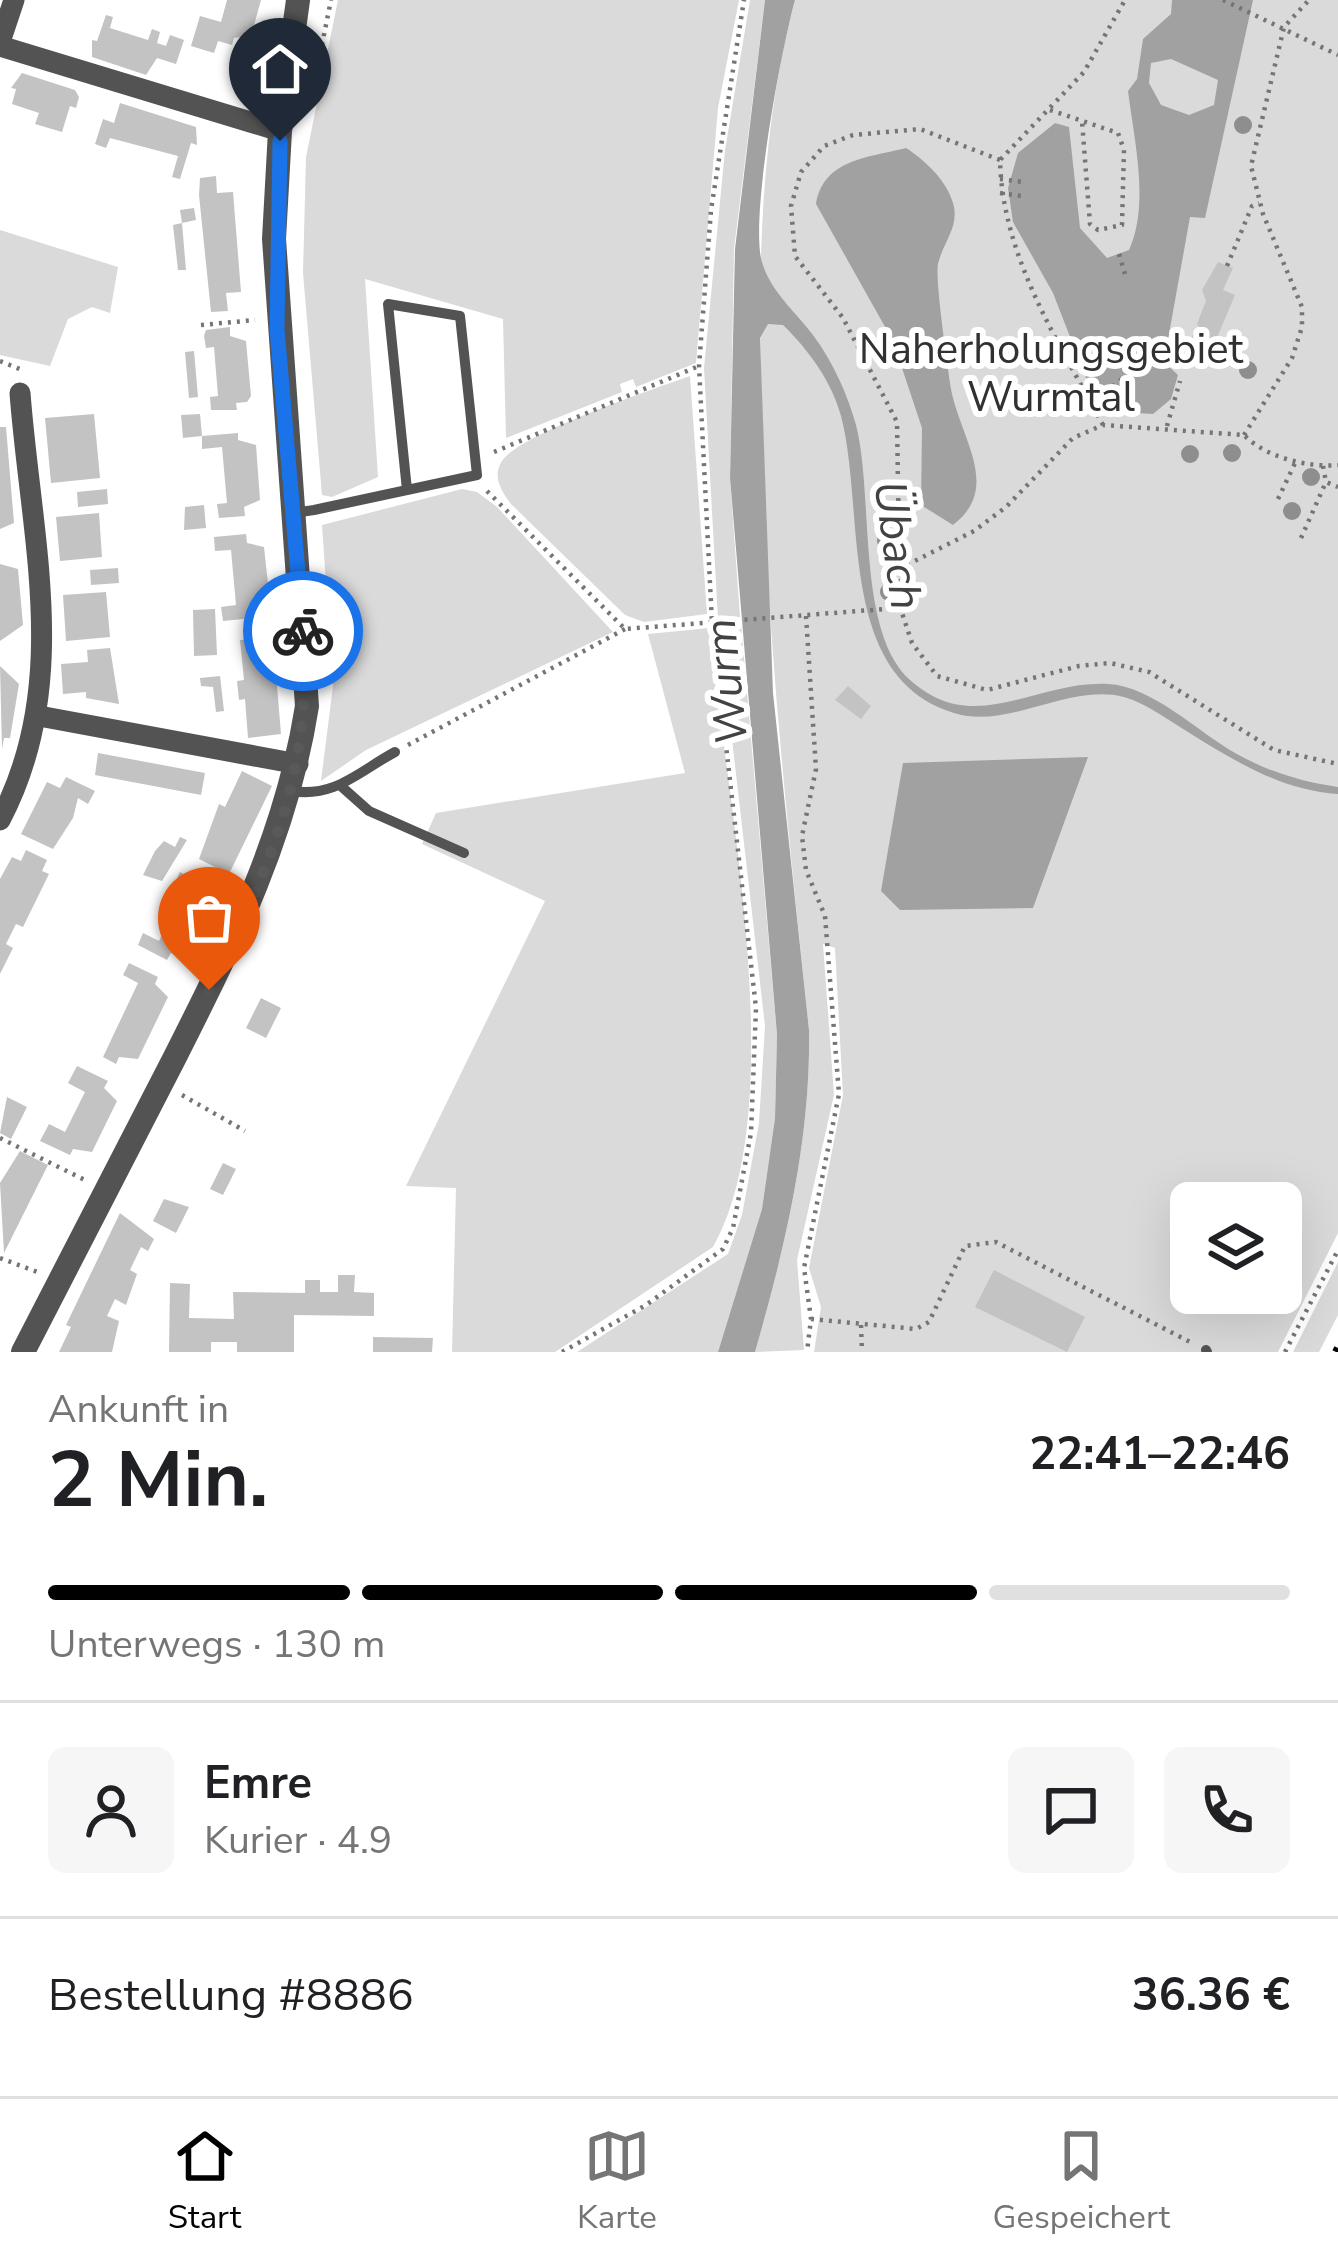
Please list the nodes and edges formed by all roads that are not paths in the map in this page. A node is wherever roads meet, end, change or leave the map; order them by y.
1 (14, 0) edge
2 (298, 0) edge
3 (0, 44) edge
4 (280, 131) junction
5 (20, 393) dead end
6 (407, 490) junction
7 (294, 513) junction
8 (39, 716) junction
9 (395, 752) road end
10 (298, 764) junction
11 (342, 788) junction
12 (291, 791) junction
13 (0, 820) edge
14 (464, 853) dead end
15 (23, 1352) edge

1 - 3 street
2 - 4 street
3 - 4 street
4 - 7 street
5 - 8 street
6 - 6 lane
6 - 7 lane
7 - 10 street
8 - 10 street
8 - 13 street
9 - 11 lane
10 - 12 street
11 - 12 lane
11 - 14 lane
12 - 15 street

